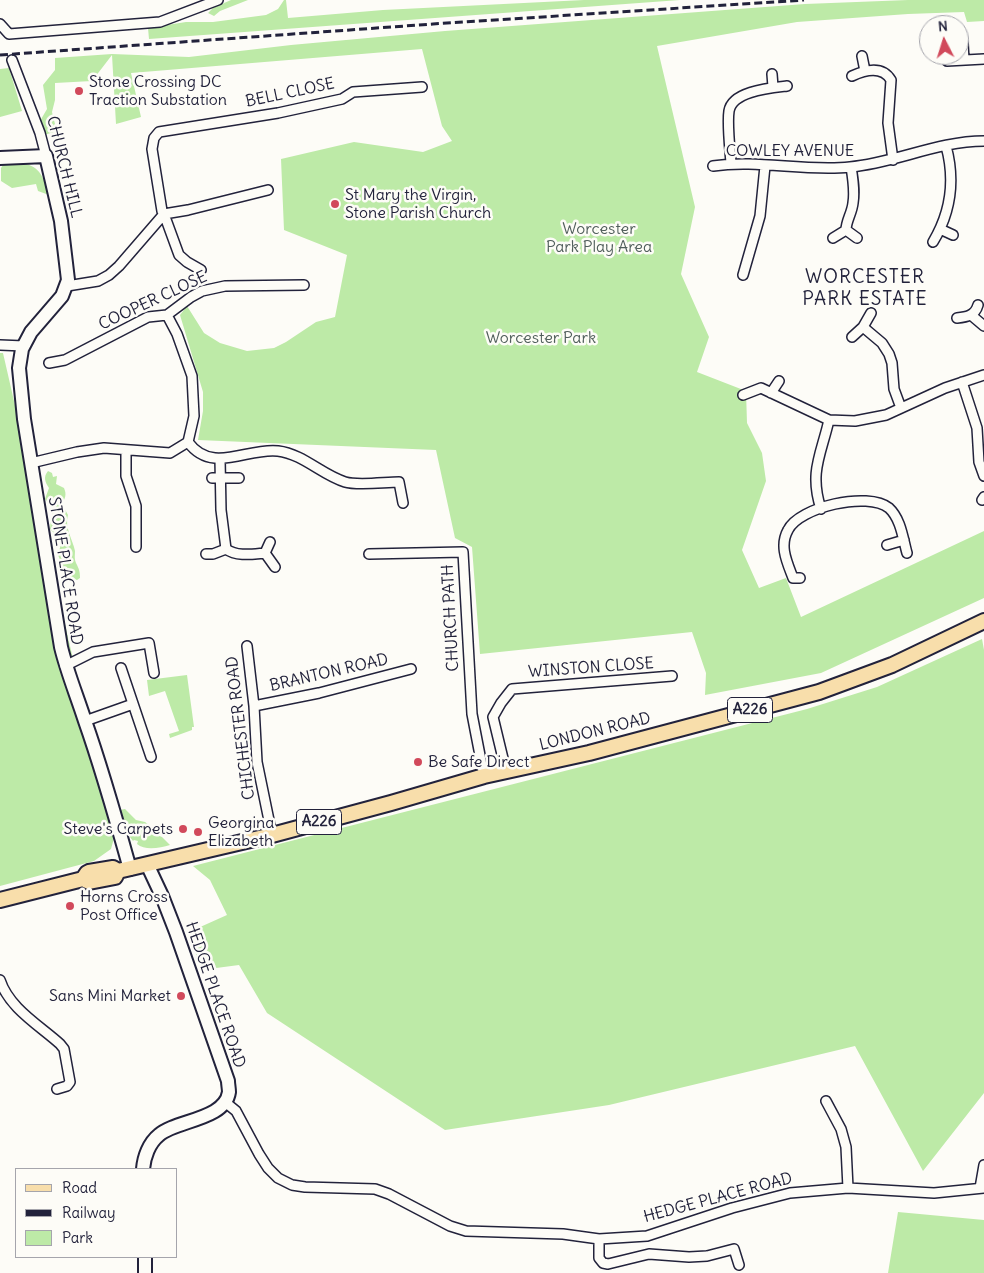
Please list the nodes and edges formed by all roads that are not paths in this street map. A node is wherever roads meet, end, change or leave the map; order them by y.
1 (218, 0) edge
2 (0, 24) edge
3 (862, 56) dead end
4 (984, 59) edge
5 (12, 60) dead end
6 (969, 60) edge
7 (865, 71) junction
8 (772, 74) dead end
9 (852, 76) dead end
10 (422, 86) dead end
11 (787, 86) dead end
12 (773, 88) junction
13 (984, 141) edge
14 (946, 146) junction
15 (46, 156) junction
16 (0, 158) edge
17 (893, 160) junction
18 (731, 163) junction
19 (713, 166) dead end
20 (765, 166) junction
21 (851, 167) junction
22 (268, 190) dead end
23 (164, 214) junction
24 (940, 229) junction
25 (846, 230) junction
26 (953, 235) dead end
27 (833, 238) dead end
28 (857, 238) dead end
29 (933, 242) dead end
30 (201, 270) dead end
31 (742, 275) dead end
32 (67, 286) junction
33 (304, 286) dead end
34 (978, 306) dead end
35 (871, 313) dead end
36 (167, 314) junction
37 (971, 315) junction
38 (957, 318) dead end
39 (984, 326) edge
40 (863, 327) junction
41 (852, 337) dead end
42 (0, 345) edge
43 (24, 346) junction
44 (49, 363) dead end
45 (984, 375) edge
46 (779, 381) dead end
47 (962, 382) junction
48 (771, 393) junction
49 (744, 395) dead end
50 (901, 408) junction
51 (829, 420) junction
52 (188, 442) junction
53 (126, 450) junction
54 (220, 459) junction
55 (31, 463) junction
56 (984, 476) edge
57 (216, 478) junction
58 (239, 478) dead end
59 (403, 503) dead end
60 (821, 509) junction
61 (904, 540) junction
62 (270, 542) dead end
63 (887, 545) dead end
64 (136, 547) dead end
65 (226, 549) junction
66 (266, 553) junction
67 (907, 553) dead end
68 (369, 554) dead end
69 (211, 555) dead end
70 (274, 567) dead end
71 (800, 578) dead end
72 (984, 620) edge
73 (247, 646) dead end
74 (65, 666) junction
75 (121, 668) dead end
76 (411, 669) dead end
77 (154, 672) dead end
78 (672, 676) dead end
79 (133, 704) junction
80 (254, 706) junction
81 (85, 721) junction
82 (151, 757) dead end
83 (506, 771) junction
84 (484, 776) junction
85 (272, 835) junction
86 (147, 864) junction
87 (124, 870) junction
88 (0, 900) edge
89 (0, 980) edge
90 (57, 1089) dead end
91 (826, 1101) dead end
92 (225, 1102) junction
93 (984, 1165) edge
94 (143, 1168) edge
95 (848, 1188) junction
96 (982, 1188) edge
97 (599, 1239) junction
98 (145, 1258) edge
99 (740, 1265) dead end
100 (145, 1273) edge

1 - 2 street
3 - 7 street
4 - 6 street
5 - 15 street, CHURCH HILL
7 - 9 street
7 - 17 street
8 - 12 street
10 - 23 street, BELL CLOSE
11 - 12 street
12 - 18 street
13 - 14 street, COWLEY AVENUE
14 - 17 street, COWLEY AVENUE
14 - 24 street
15 - 16 street
15 - 32 street, CHURCH HILL
17 - 21 street, COWLEY AVENUE
18 - 19 street, COWLEY AVENUE
18 - 20 street, COWLEY AVENUE
20 - 21 street, COWLEY AVENUE
20 - 31 street
21 - 25 street
22 - 23 street
23 - 30 street
23 - 32 street
24 - 26 street
24 - 29 street
25 - 27 street
25 - 28 street
32 - 43 street, STONE PLACE ROAD
33 - 36 street, COOPER CLOSE
34 - 37 street
35 - 40 street
36 - 44 street, COOPER CLOSE
36 - 52 street
37 - 38 street
37 - 39 street
40 - 41 street
40 - 50 street
42 - 43 street
43 - 55 street, STONE PLACE ROAD
45 - 47 street
46 - 48 street
47 - 50 street
47 - 56 street
48 - 49 street
48 - 51 street
50 - 51 street
51 - 60 street
52 - 53 street
52 - 54 street
53 - 55 street
53 - 64 street
54 - 57 street
54 - 59 street
55 - 74 street, STONE PLACE ROAD
57 - 58 street
57 - 65 street
60 - 61 street
60 - 71 street
61 - 63 street
61 - 67 street
62 - 66 street
65 - 66 street
65 - 69 street
66 - 70 street
68 - 84 street, CHURCH PATH
72 - 83 main road, LONDON ROAD / A226
73 - 80 street, CHICHESTER ROAD
74 - 77 street
74 - 81 street, STONE PLACE ROAD
75 - 79 street
76 - 80 street, BRANTON ROAD
78 - 83 street, WINSTON CLOSE
79 - 81 street
79 - 82 street
80 - 85 street, CHICHESTER ROAD
81 - 87 street, STONE PLACE ROAD
83 - 84 main road, LONDON ROAD / A226
84 - 85 main road, LONDON ROAD / A226
85 - 86 main road, LONDON ROAD / A226
86 - 87 main road, LONDON ROAD / A226
86 - 92 street, HEDGE PLACE ROAD
87 - 88 main road, LONDON ROAD / A226
89 - 90 street
91 - 95 street
92 - 94 street
92 - 97 street, HEDGE PLACE ROAD
93 - 96 street
95 - 96 street, HEDGE PLACE ROAD
95 - 97 street, HEDGE PLACE ROAD
97 - 99 street
98 - 100 street

